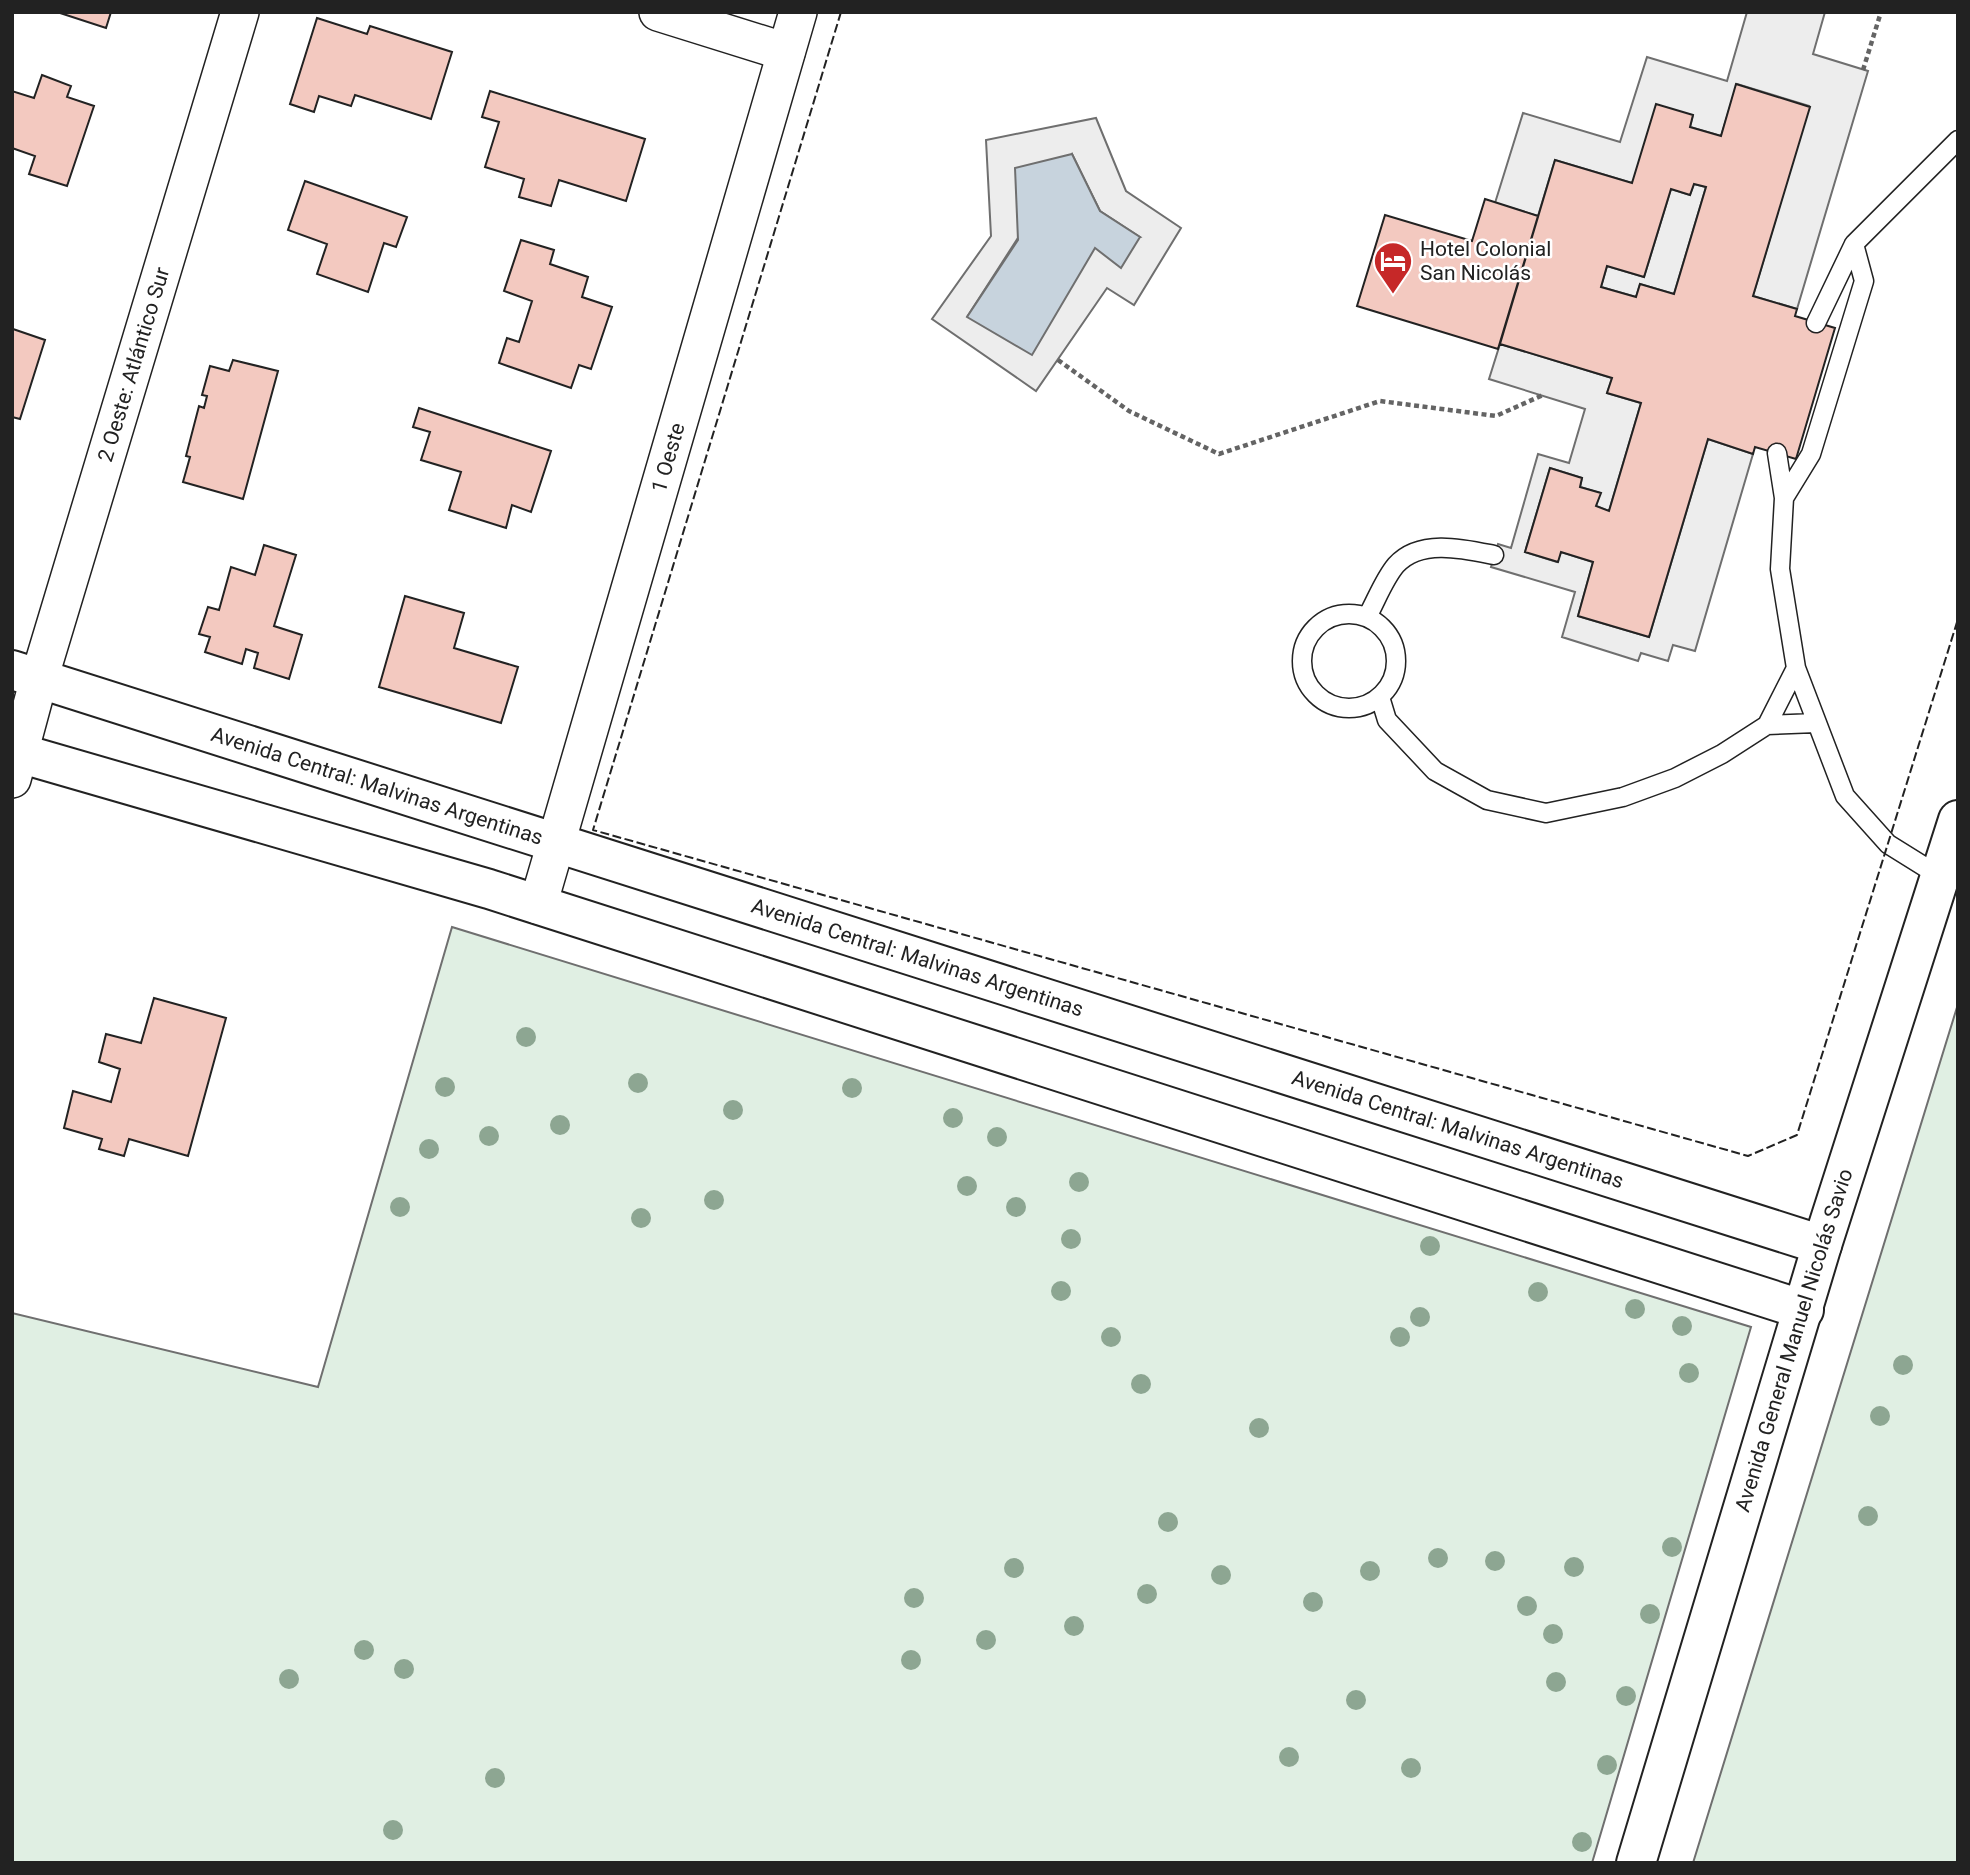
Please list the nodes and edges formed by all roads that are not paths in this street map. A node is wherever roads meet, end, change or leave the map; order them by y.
1 (240, 12) edge
2 (658, 12) edge
3 (798, 12) edge
4 (786, 52) junction
5 (1958, 139) edge
6 (1854, 244) junction
7 (1816, 323) dead end
8 (1777, 453) dead end
9 (1784, 498) junction
10 (1494, 555) dead end
11 (1367, 617) junction
12 (1796, 668) junction
13 (26, 675) edge
14 (1380, 696) junction
15 (1816, 723) junction
16 (1767, 725) junction
17 (15, 761) edge
18 (1958, 820) edge
19 (555, 840) junction
20 (1941, 877) junction
21 (538, 905) junction
22 (1822, 1245) junction
23 (1804, 1310) junction
24 (1636, 1863) edge

1 - 13 street, 2 Oeste: Atlántico Sur
2 - 4 street
3 - 4 street, 1 Oeste
4 - 19 street, 1 Oeste
5 - 6 lane
6 - 7 lane
6 - 9 lane
8 - 9 lane
9 - 12 lane
10 - 11 lane
11 - 14 lane
11 - 14 lane
12 - 15 lane
12 - 16 lane
13 - 17 street, 2 Oeste: Atlántico Sur
13 - 19 main road, Avenida Central: Malvinas Argentinas
14 - 16 lane
15 - 16 lane
15 - 20 lane
17 - 21 main road
18 - 20 main road, Avenida General Manuel Nicolás Savio
19 - 21 street, 1 Oeste
19 - 22 main road, Avenida Central: Malvinas Argentinas
20 - 22 main road, Avenida General Manuel Nicolás Savio
21 - 23 main road
22 - 23 main road, Avenida General Manuel Nicolás Savio
23 - 24 main road, Avenida General Manuel Nicolás Savio

